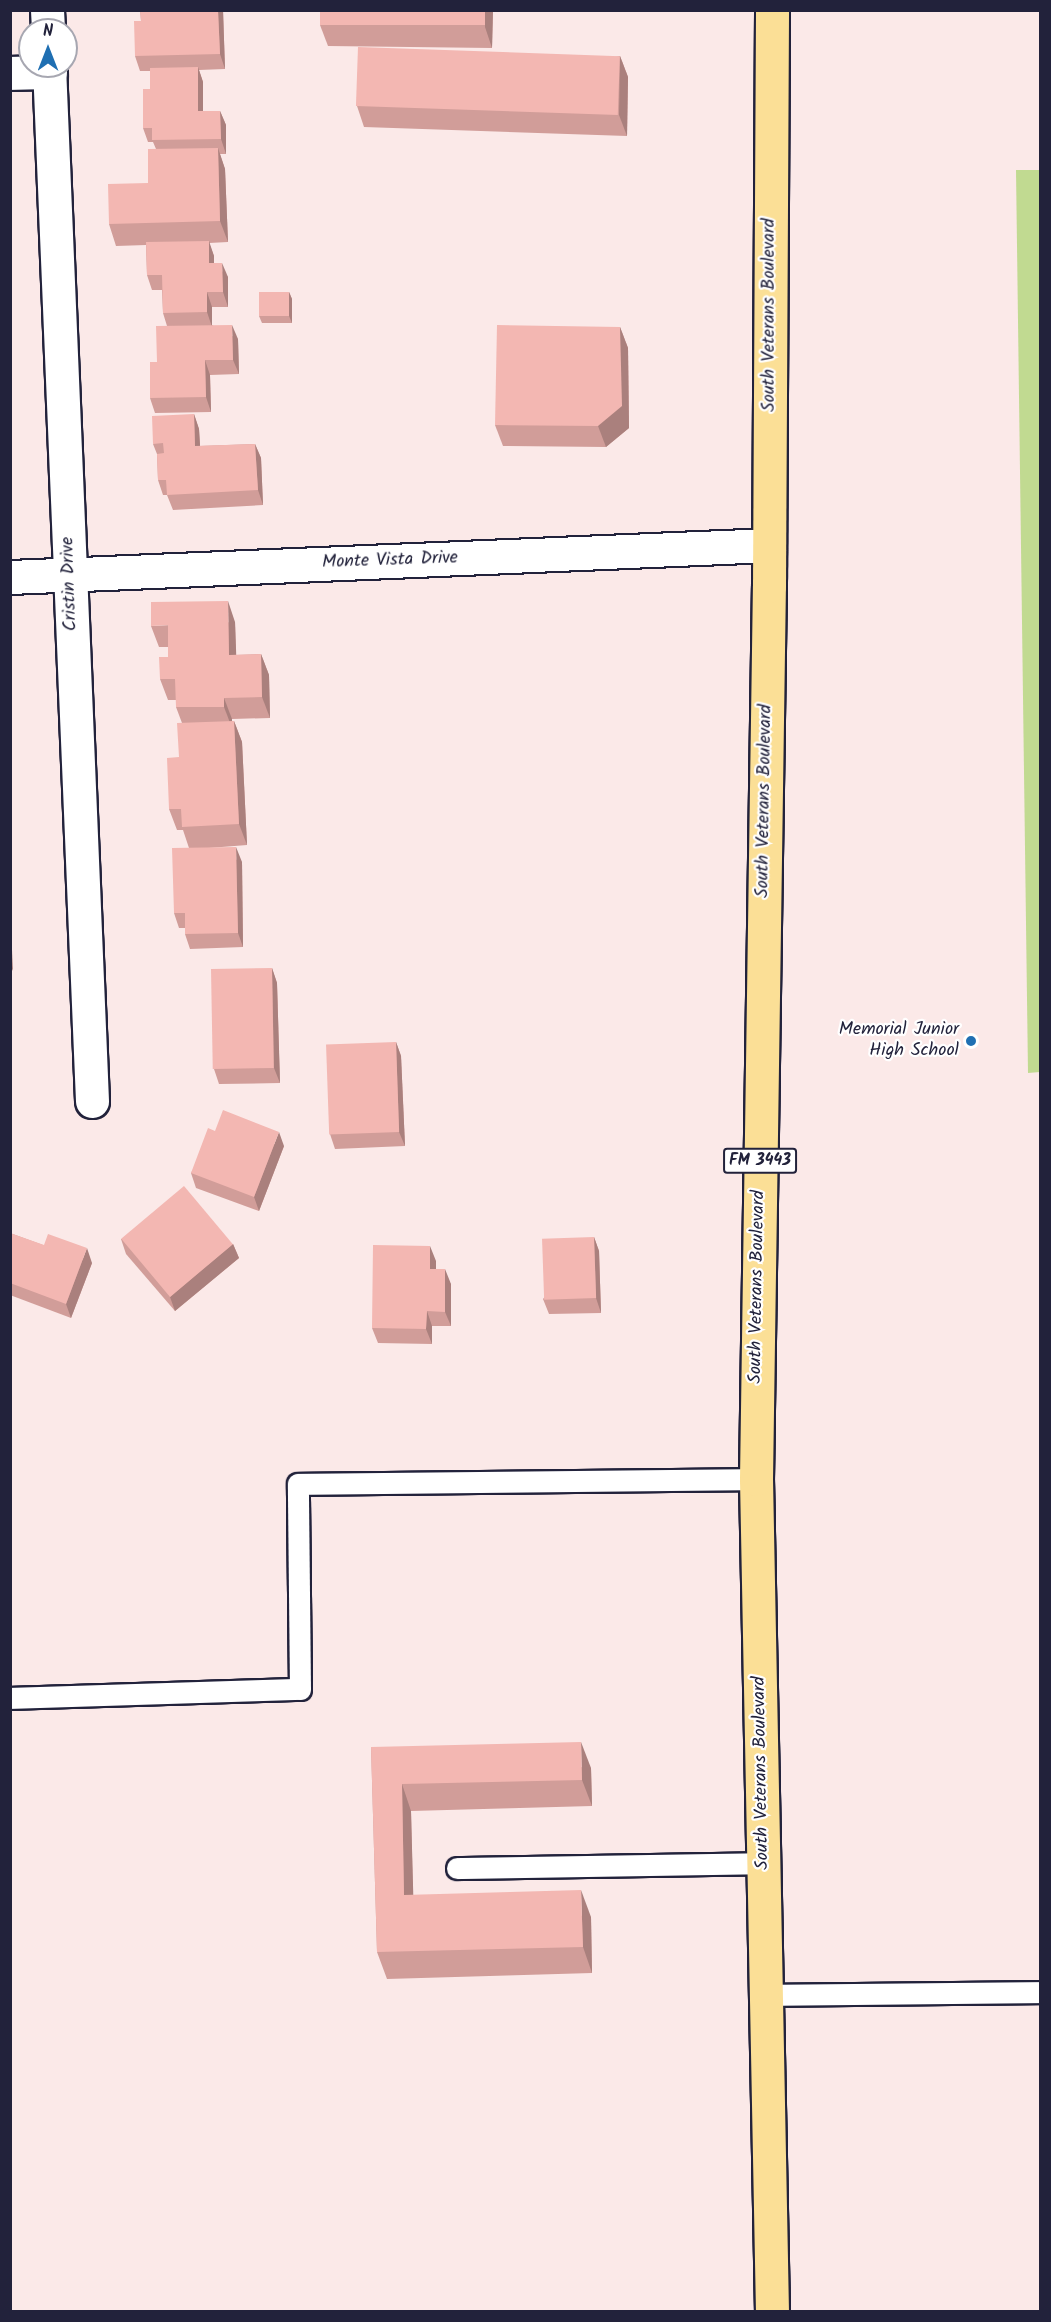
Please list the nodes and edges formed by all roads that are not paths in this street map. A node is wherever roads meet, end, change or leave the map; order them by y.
1 (772, 10) edge
2 (49, 78) edge
3 (769, 544) junction
4 (70, 574) junction
5 (10, 577) edge
6 (92, 1101) dead end
7 (756, 1479) junction
8 (10, 1698) edge
9 (764, 1863) junction
10 (457, 1868) dead end
11 (1041, 1992) edge
12 (766, 1995) junction
13 (772, 2312) edge

1 - 3 main road, South Veterans Boulevard / FM 3443
2 - 4 street, Cristin Drive
3 - 4 street, Monte Vista Drive
3 - 7 main road, South Veterans Boulevard / FM 3443
4 - 5 street, Monte Vista Drive
4 - 6 street, Cristin Drive
7 - 8 lane
7 - 9 main road, South Veterans Boulevard / FM 3443
9 - 10 lane
9 - 12 main road, South Veterans Boulevard / FM 3443
11 - 12 lane
12 - 13 main road, South Veterans Boulevard / FM 3443

